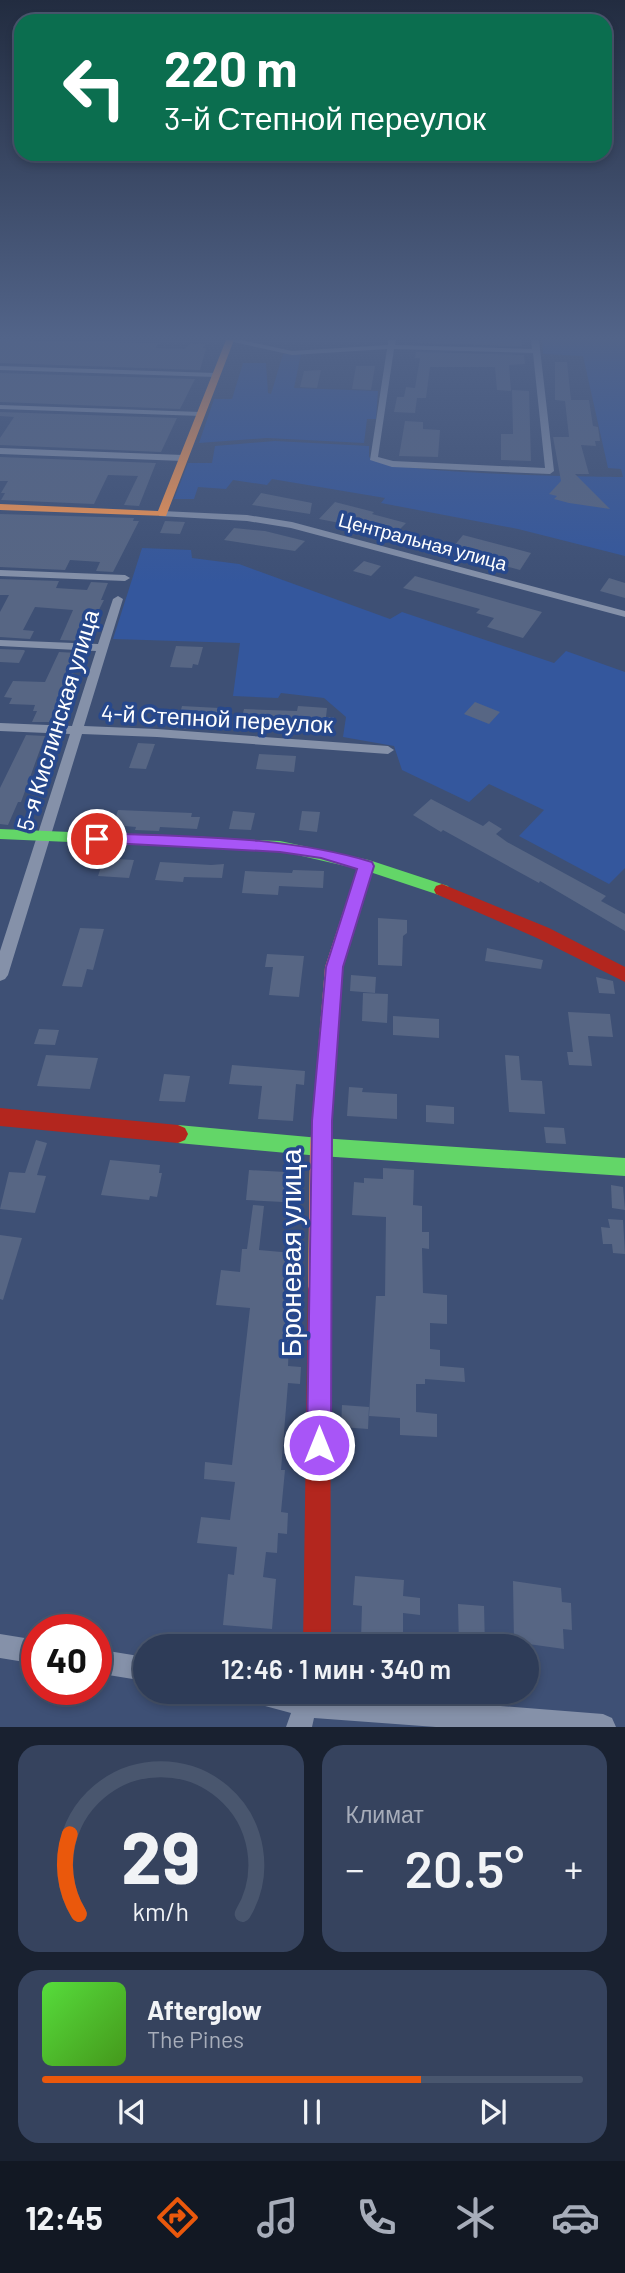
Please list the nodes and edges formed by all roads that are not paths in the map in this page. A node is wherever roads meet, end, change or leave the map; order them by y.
1 (198, 421) edge
2 (380, 421) edge
3 (545, 421) edge
4 (0, 451) edge
5 (183, 458) junction
6 (0, 507) edge
7 (162, 513) junction
8 (0, 573) edge
9 (125, 578) dead end
10 (118, 599) dead end
11 (625, 614) edge
12 (0, 643) edge
13 (103, 648) junction
14 (0, 727) edge
15 (76, 731) junction
16 (388, 750) dead end
17 (0, 834) edge
18 (45, 836) junction
19 (366, 866) junction
20 (1, 965) edge
21 (625, 975) edge
22 (0, 1116) edge
23 (320, 1147) junction
24 (625, 1167) edge
25 (317, 1634) edge
26 (0, 1646) edge
27 (21, 1649) edge
28 (112, 1664) edge
29 (133, 1667) edge
30 (305, 1708) edge
31 (603, 1727) edge

1 - 5 street
2 - 3 street
4 - 5 street
5 - 7 street
6 - 7 street
7 - 11 street, Центральная улица
8 - 9 street
10 - 13 street, 5-я Кислинская улица
12 - 13 street
13 - 15 street, 5-я Кислинская улица
14 - 15 street, 4-й Степной переулок
15 - 16 street, 4-й Степной переулок
15 - 18 street, 5-я Кислинская улица
17 - 18 street
18 - 19 street
18 - 20 street, 5-я Кислинская улица
19 - 21 street
19 - 23 street, Броневая улица
22 - 23 street
23 - 24 street
23 - 25 street, Броневая улица
26 - 27 street
28 - 29 street
30 - 31 street

